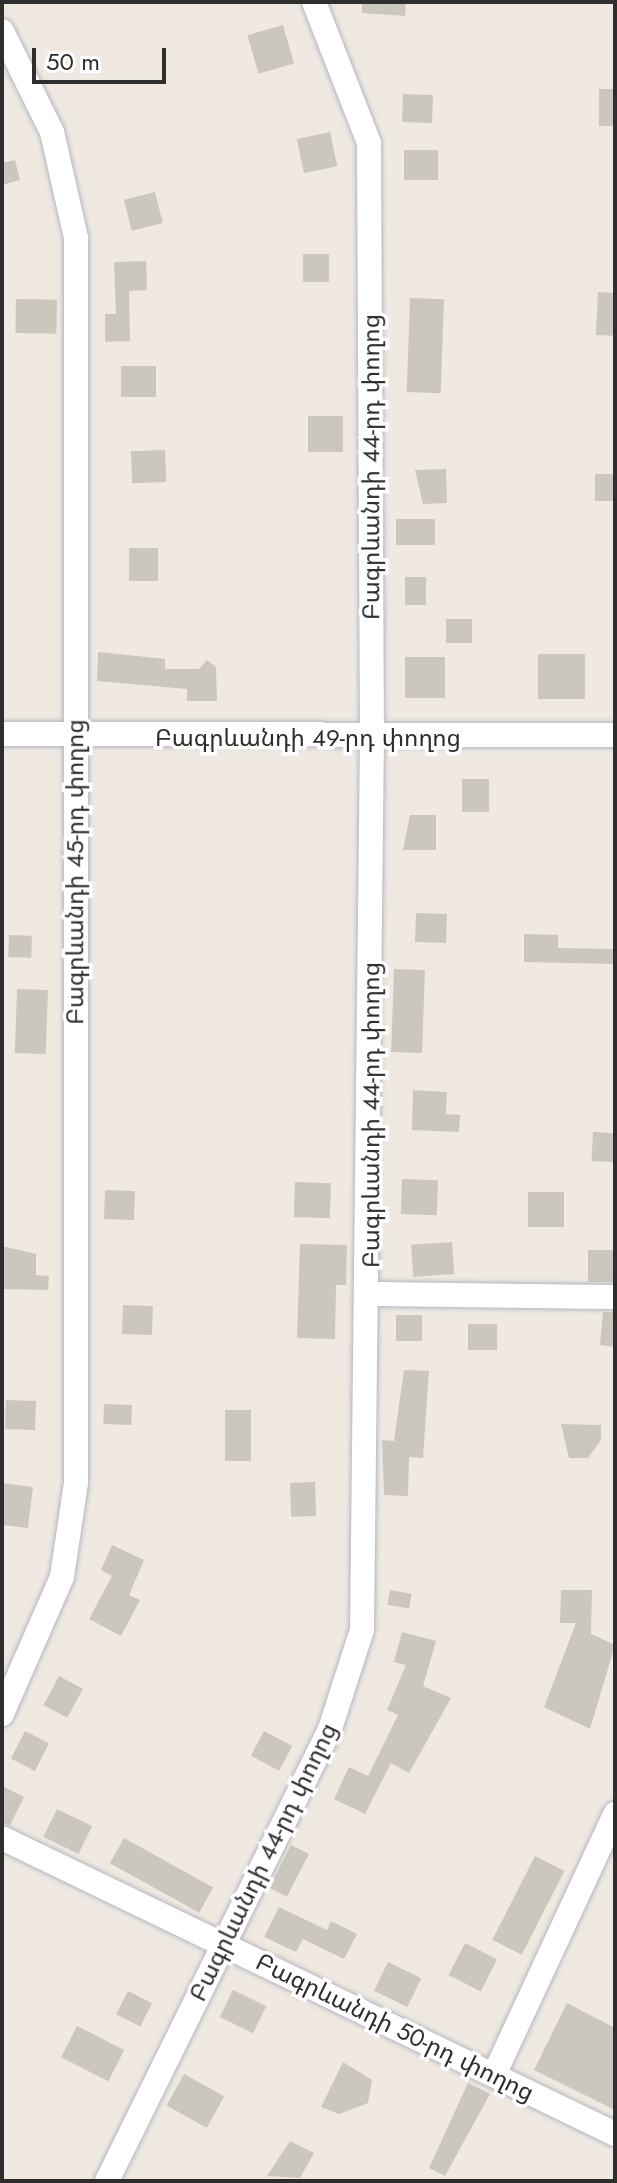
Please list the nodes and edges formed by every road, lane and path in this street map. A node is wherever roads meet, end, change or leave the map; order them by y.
1 (314, 2) edge
2 (2, 31) edge
3 (2, 734) edge
4 (615, 735) edge
5 (75, 737) junction
6 (372, 740) junction
7 (370, 1294) junction
8 (615, 1297) edge
9 (2, 1714) edge
10 (615, 1814) edge
11 (2, 1838) edge
12 (224, 1945) junction
13 (494, 2075) junction
14 (615, 2134) edge
15 (107, 2181) edge

1 - 6 street, Բագրևանդի 44-րդ փողոց
2 - 5 street, Բագրևանդի 45-րդ փողոց
3 - 5 street, Բագրևանդի 49-րդ փողոց
4 - 6 street, Բագրևանդի 49-րդ փողոց
5 - 6 street, Բագրևանդի 49-րդ փողոց
5 - 9 street, Բագրևանդի 45-րդ փողոց
6 - 7 street, Բագրևանդի 44-րդ փողոց
7 - 8 street
7 - 12 street, Բագրևանդի 44-րդ փողոց
10 - 13 street
11 - 12 street, Բագրևանդի 50-րդ փողոց
12 - 13 street, Բագրևանդի 50-րդ փողոց
12 - 15 street, Բագրևանդի 44-րդ փողոց
13 - 14 street, Բագրևանդի 50-րդ փողոց

